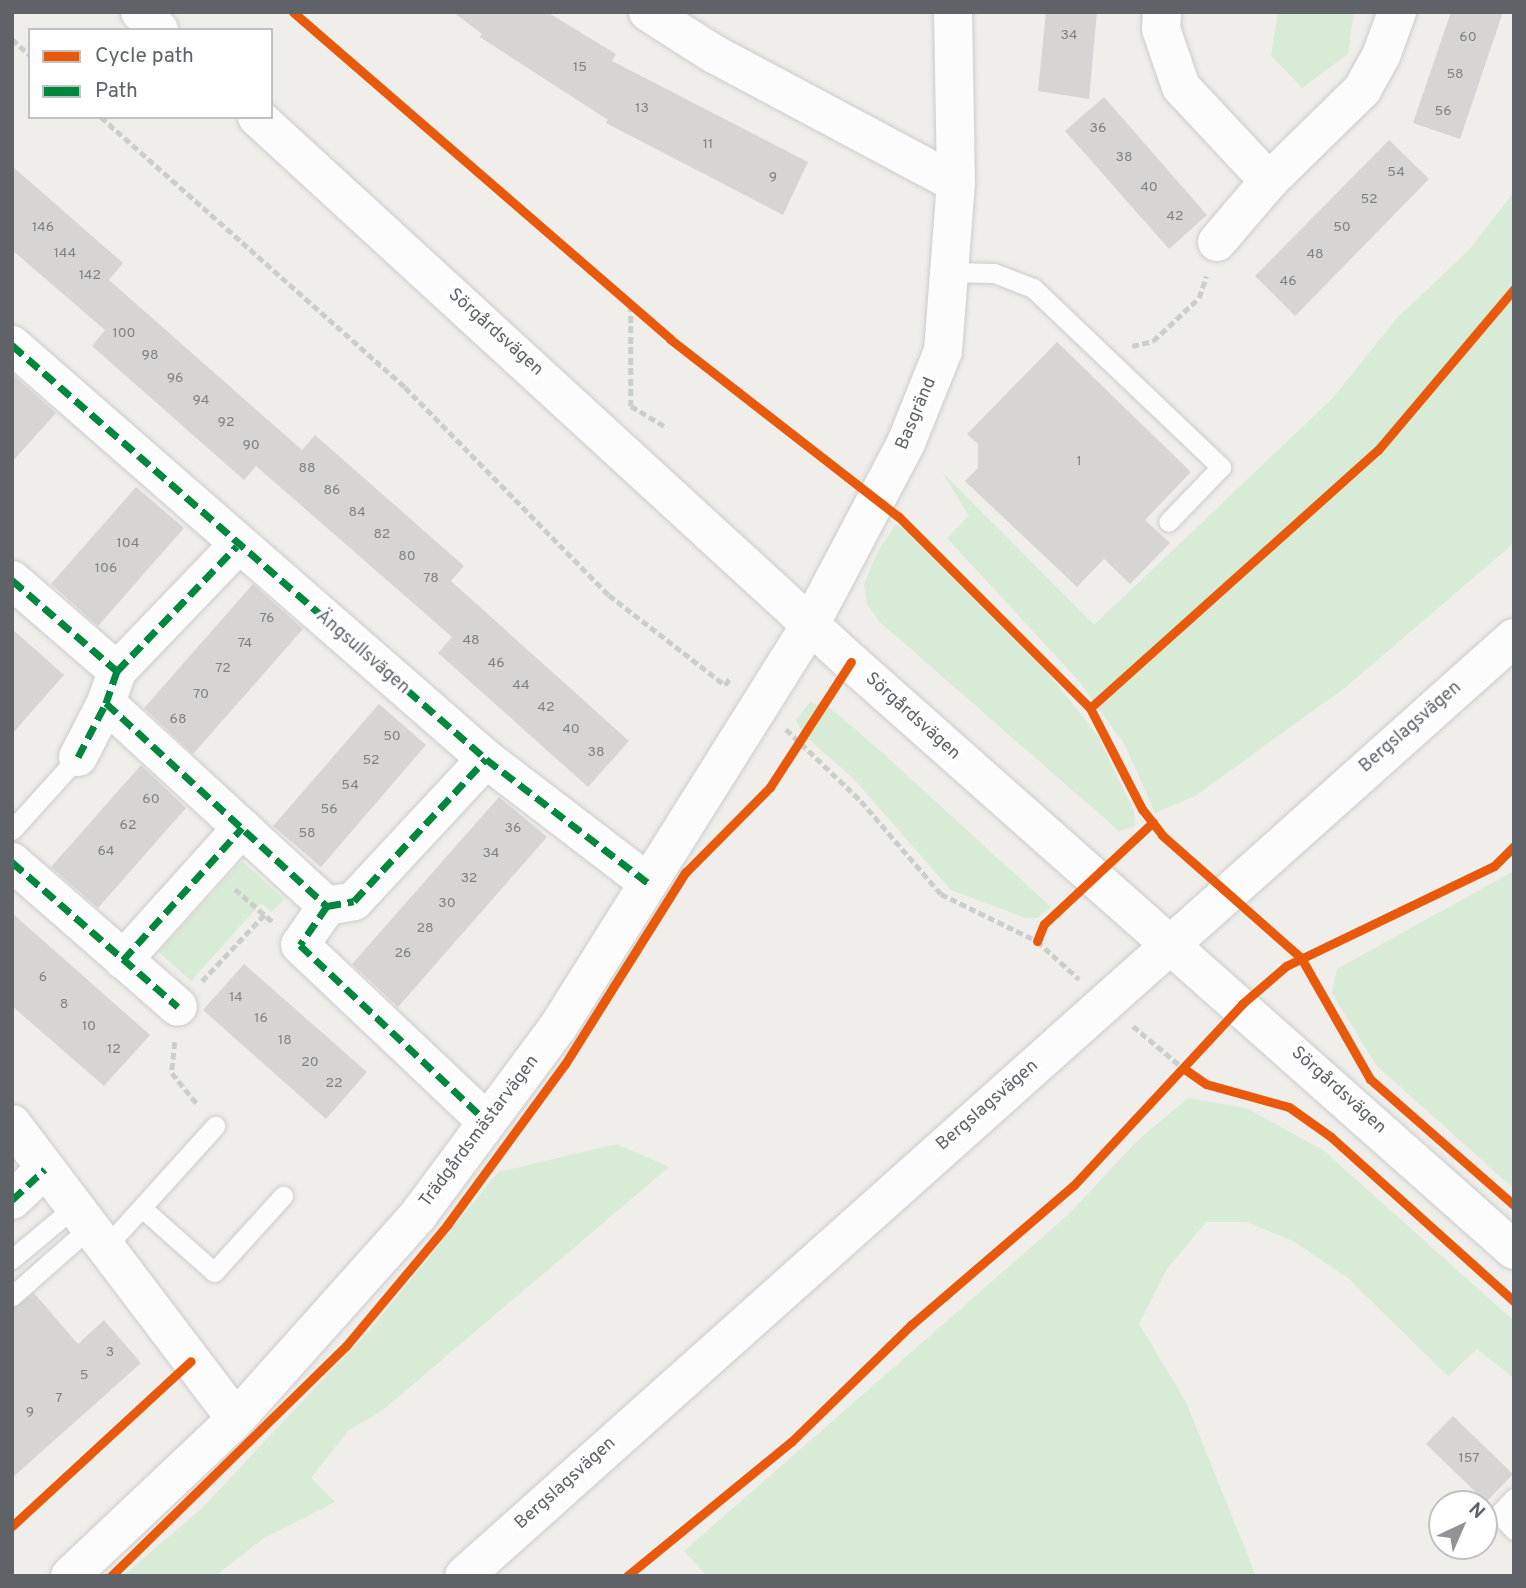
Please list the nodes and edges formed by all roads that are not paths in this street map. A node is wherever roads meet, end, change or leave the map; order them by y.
1 (140, 12) edge
2 (649, 12) edge
3 (953, 12) edge
4 (1162, 12) edge
5 (1397, 12) edge
6 (157, 28) edge
7 (259, 119) edge
8 (1269, 181) junction
9 (956, 183) junction
10 (1217, 242) road end
11 (949, 272) junction
12 (12, 345) edge
13 (1168, 522) dead end
14 (237, 546) junction
15 (12, 580) edge
16 (810, 625) junction
17 (1514, 638) edge
18 (111, 687) junction
19 (78, 757) joint
20 (486, 760) junction
21 (242, 828) junction
22 (12, 830) edge
23 (12, 862) edge
24 (648, 883) junction
25 (327, 906) junction
26 (1170, 943) junction
27 (123, 960) junction
28 (177, 1006) dead end
29 (487, 1122) junction
30 (12, 1124) edge
31 (215, 1126) dead end
32 (45, 1170) junction
33 (283, 1196) dead end
34 (12, 1200) edge
35 (142, 1209) junction
36 (89, 1229) junction
37 (1514, 1250) edge
38 (12, 1259) edge
39 (19, 1290) edge
40 (236, 1419) junction
41 (1514, 1498) edge
42 (1514, 1530) edge
43 (70, 1576) edge
44 (464, 1576) edge

1 - 6 street
2 - 9 street
3 - 9 street, Basgränd
4 - 8 street
5 - 8 street
7 - 16 street, Sörgårdsvägen
8 - 10 street
9 - 11 street, Basgränd
11 - 13 lane
11 - 16 street, Basgränd
12 - 14 street, Ängsullsvägen
14 - 18 street
14 - 20 street, Ängsullsvägen
15 - 18 street
16 - 24 street, Trädgårdsmästarvägen
16 - 26 street, Sörgårdsvägen
17 - 26 street, Bergslagsvägen
18 - 19 street
18 - 21 street
19 - 22 lane
20 - 24 street, Ängsullsvägen
20 - 25 street
21 - 25 street
21 - 27 street
23 - 27 street
24 - 29 street, Trädgårdsmästarvägen
25 - 29 street
26 - 37 street, Sörgårdsvägen
26 - 44 street, Bergslagsvägen
27 - 28 street
29 - 40 street, Trädgårdsmästarvägen
30 - 32 street
31 - 35 lane
32 - 34 street
32 - 36 street
33 - 35 lane
35 - 36 lane
36 - 38 lane
36 - 39 lane
36 - 40 street
40 - 43 street, Trädgårdsmästarvägen
41 - 42 lane

